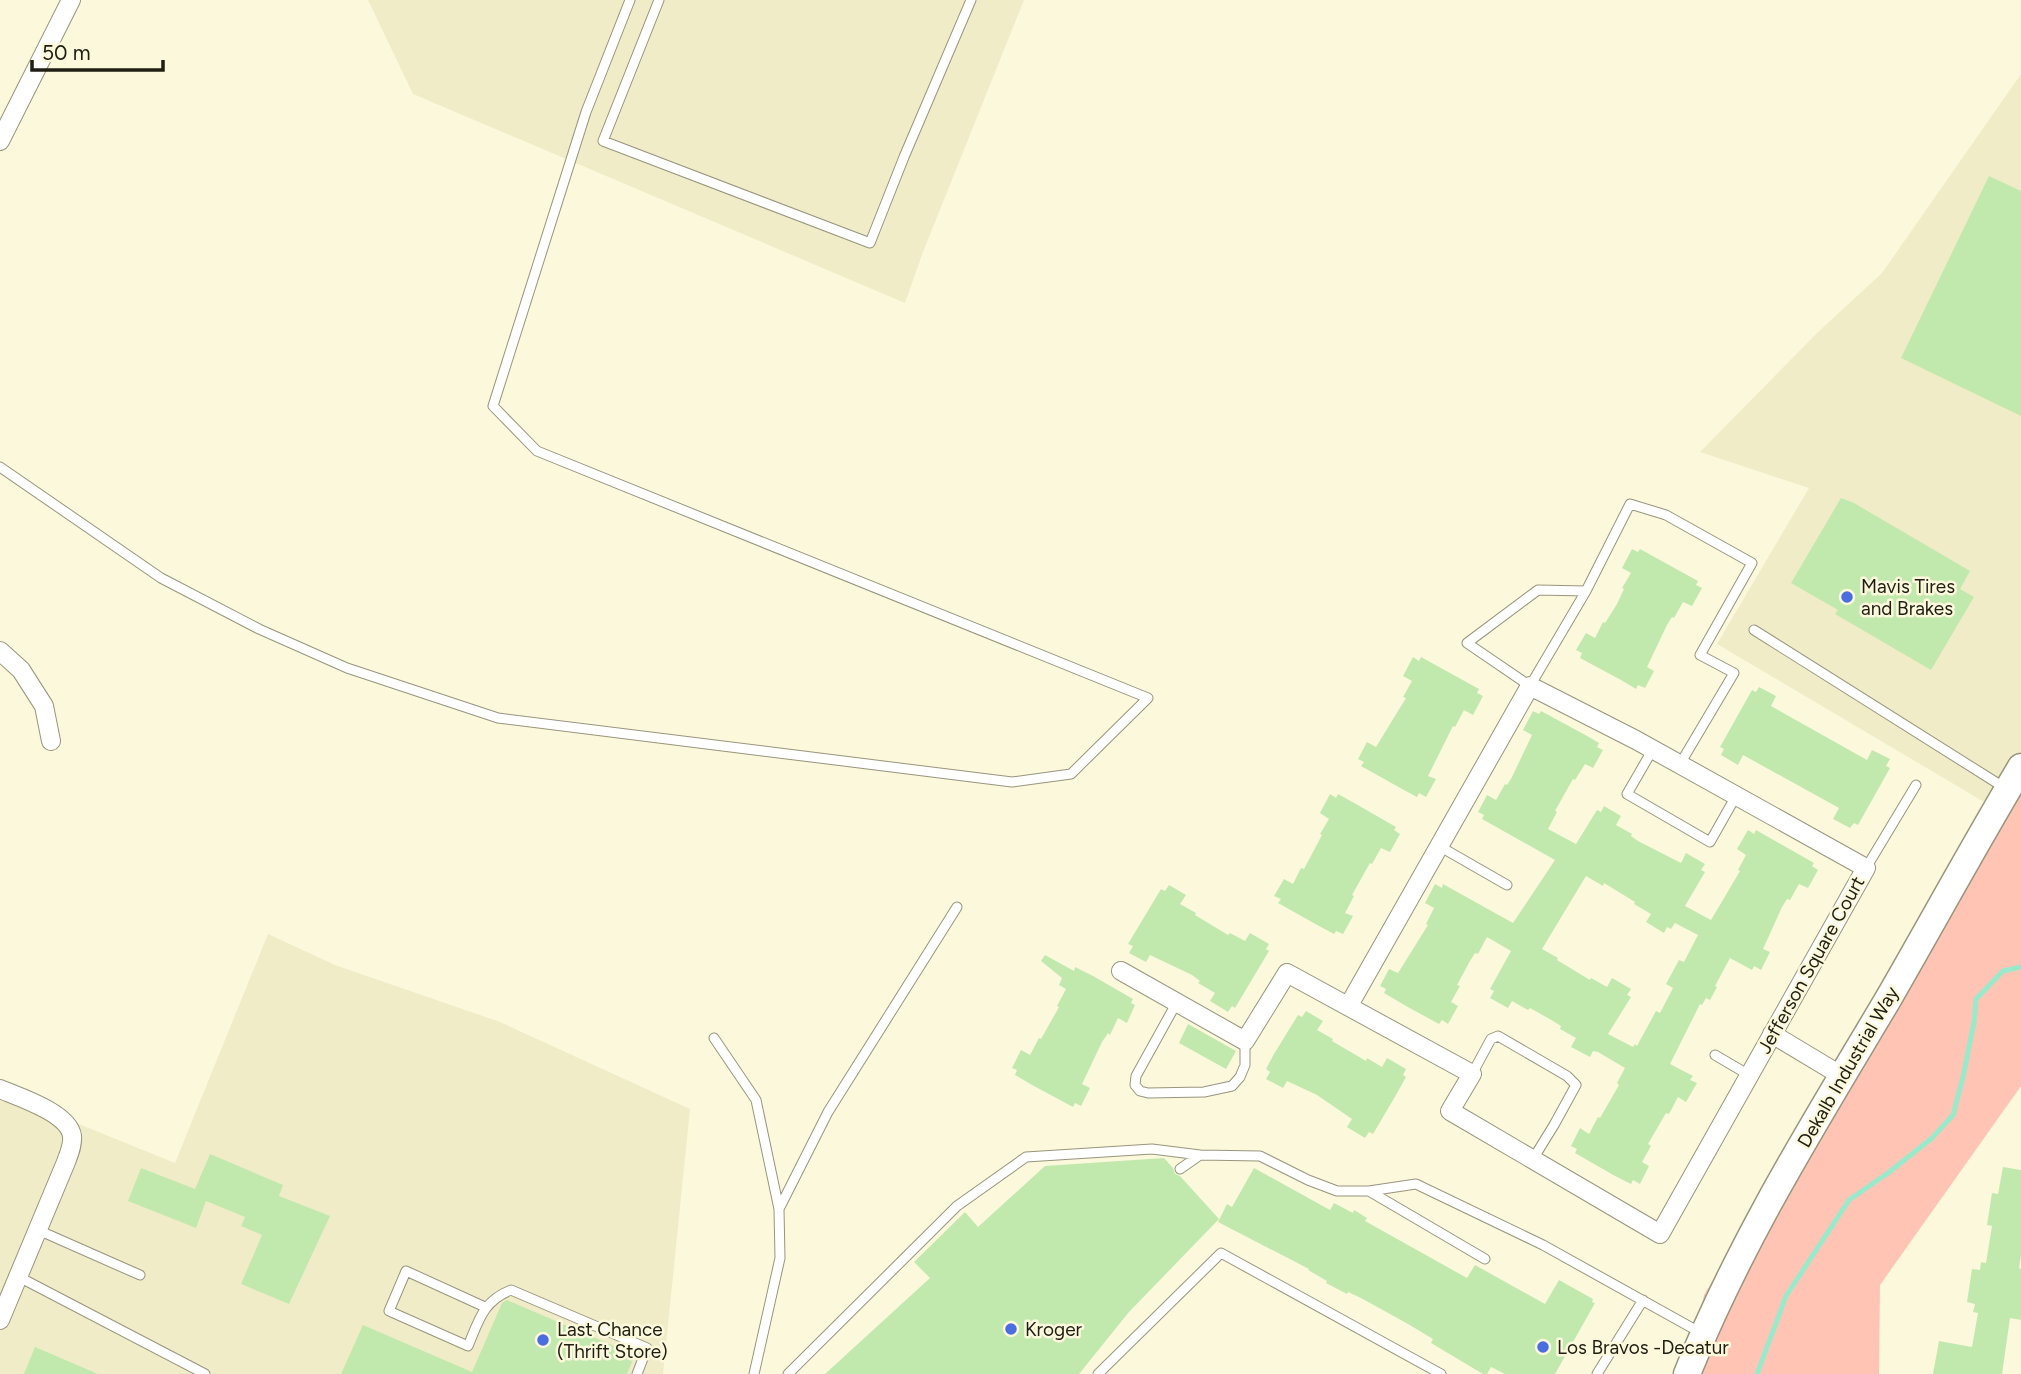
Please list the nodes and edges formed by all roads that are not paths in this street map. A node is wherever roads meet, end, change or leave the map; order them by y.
1 (71, 0) edge
2 (630, 0) edge
3 (660, 0) edge
4 (971, 0) edge
5 (0, 141) edge
6 (0, 467) edge
7 (1586, 591) junction
8 (1754, 630) dead end
9 (0, 651) edge
10 (1530, 686) junction
11 (51, 741) dead end
12 (1653, 749) junction
13 (1680, 764) junction
14 (2021, 767) edge
15 (1916, 785) dead end
16 (2006, 789) junction
17 (1736, 796) junction
18 (1439, 846) junction
19 (1866, 868) junction
20 (1507, 885) dead end
21 (957, 907) dead end
22 (1121, 971) dead end
23 (1177, 1002) junction
24 (1349, 1005) junction
25 (1772, 1034) junction
26 (714, 1038) dead end
27 (1245, 1041) junction
28 (1715, 1055) dead end
29 (1472, 1074) junction
30 (1749, 1074) junction
31 (1842, 1076) junction
32 (1, 1089) edge
33 (1200, 1155) junction
34 (1533, 1159) junction
35 (1180, 1169) dead end
36 (1368, 1191) junction
37 (779, 1209) junction
38 (38, 1230) junction
39 (1485, 1259) dead end
40 (139, 1275) dead end
41 (19, 1277) junction
42 (1643, 1300) junction
43 (485, 1307) junction
44 (0, 1320) edge
45 (1703, 1334) junction
46 (205, 1374) edge
47 (637, 1374) edge
48 (754, 1374) edge
49 (788, 1374) edge
50 (1098, 1374) edge
51 (1441, 1374) edge
52 (1597, 1374) edge
53 (1686, 1374) edge

1 - 5 street
2 - 6 lane
3 - 4 lane
7 - 10 lane
7 - 10 lane
7 - 13 lane
8 - 16 lane
9 - 11 street
10 - 12 street, Jefferson Square Court
10 - 18 street
12 - 13 street, Jefferson Square Court
12 - 17 lane
13 - 17 street, Jefferson Square Court
14 - 16 main road, Dekalb Industrial Way
15 - 19 lane
16 - 31 main road, Dekalb Industrial Way
17 - 19 street, Jefferson Square Court
18 - 20 lane
18 - 24 street
19 - 25 street, Jefferson Square Court
21 - 37 lane
22 - 23 street
23 - 27 street
23 - 27 lane
24 - 27 street
24 - 29 street
25 - 30 street, Jefferson Square Court
25 - 31 street
26 - 37 lane
28 - 30 lane
29 - 34 street, Jefferson Square Court
29 - 34 lane
30 - 34 street, Jefferson Square Court
31 - 45 main road, Dekalb Industrial Way
32 - 38 street
33 - 35 lane
33 - 36 lane
33 - 49 lane
36 - 39 lane
36 - 42 lane
37 - 48 lane
38 - 40 lane
38 - 41 street
41 - 44 street
41 - 46 lane
42 - 45 lane
42 - 52 lane
43 - 43 lane
43 - 47 lane
45 - 53 main road, Dekalb Industrial Way
50 - 51 lane

